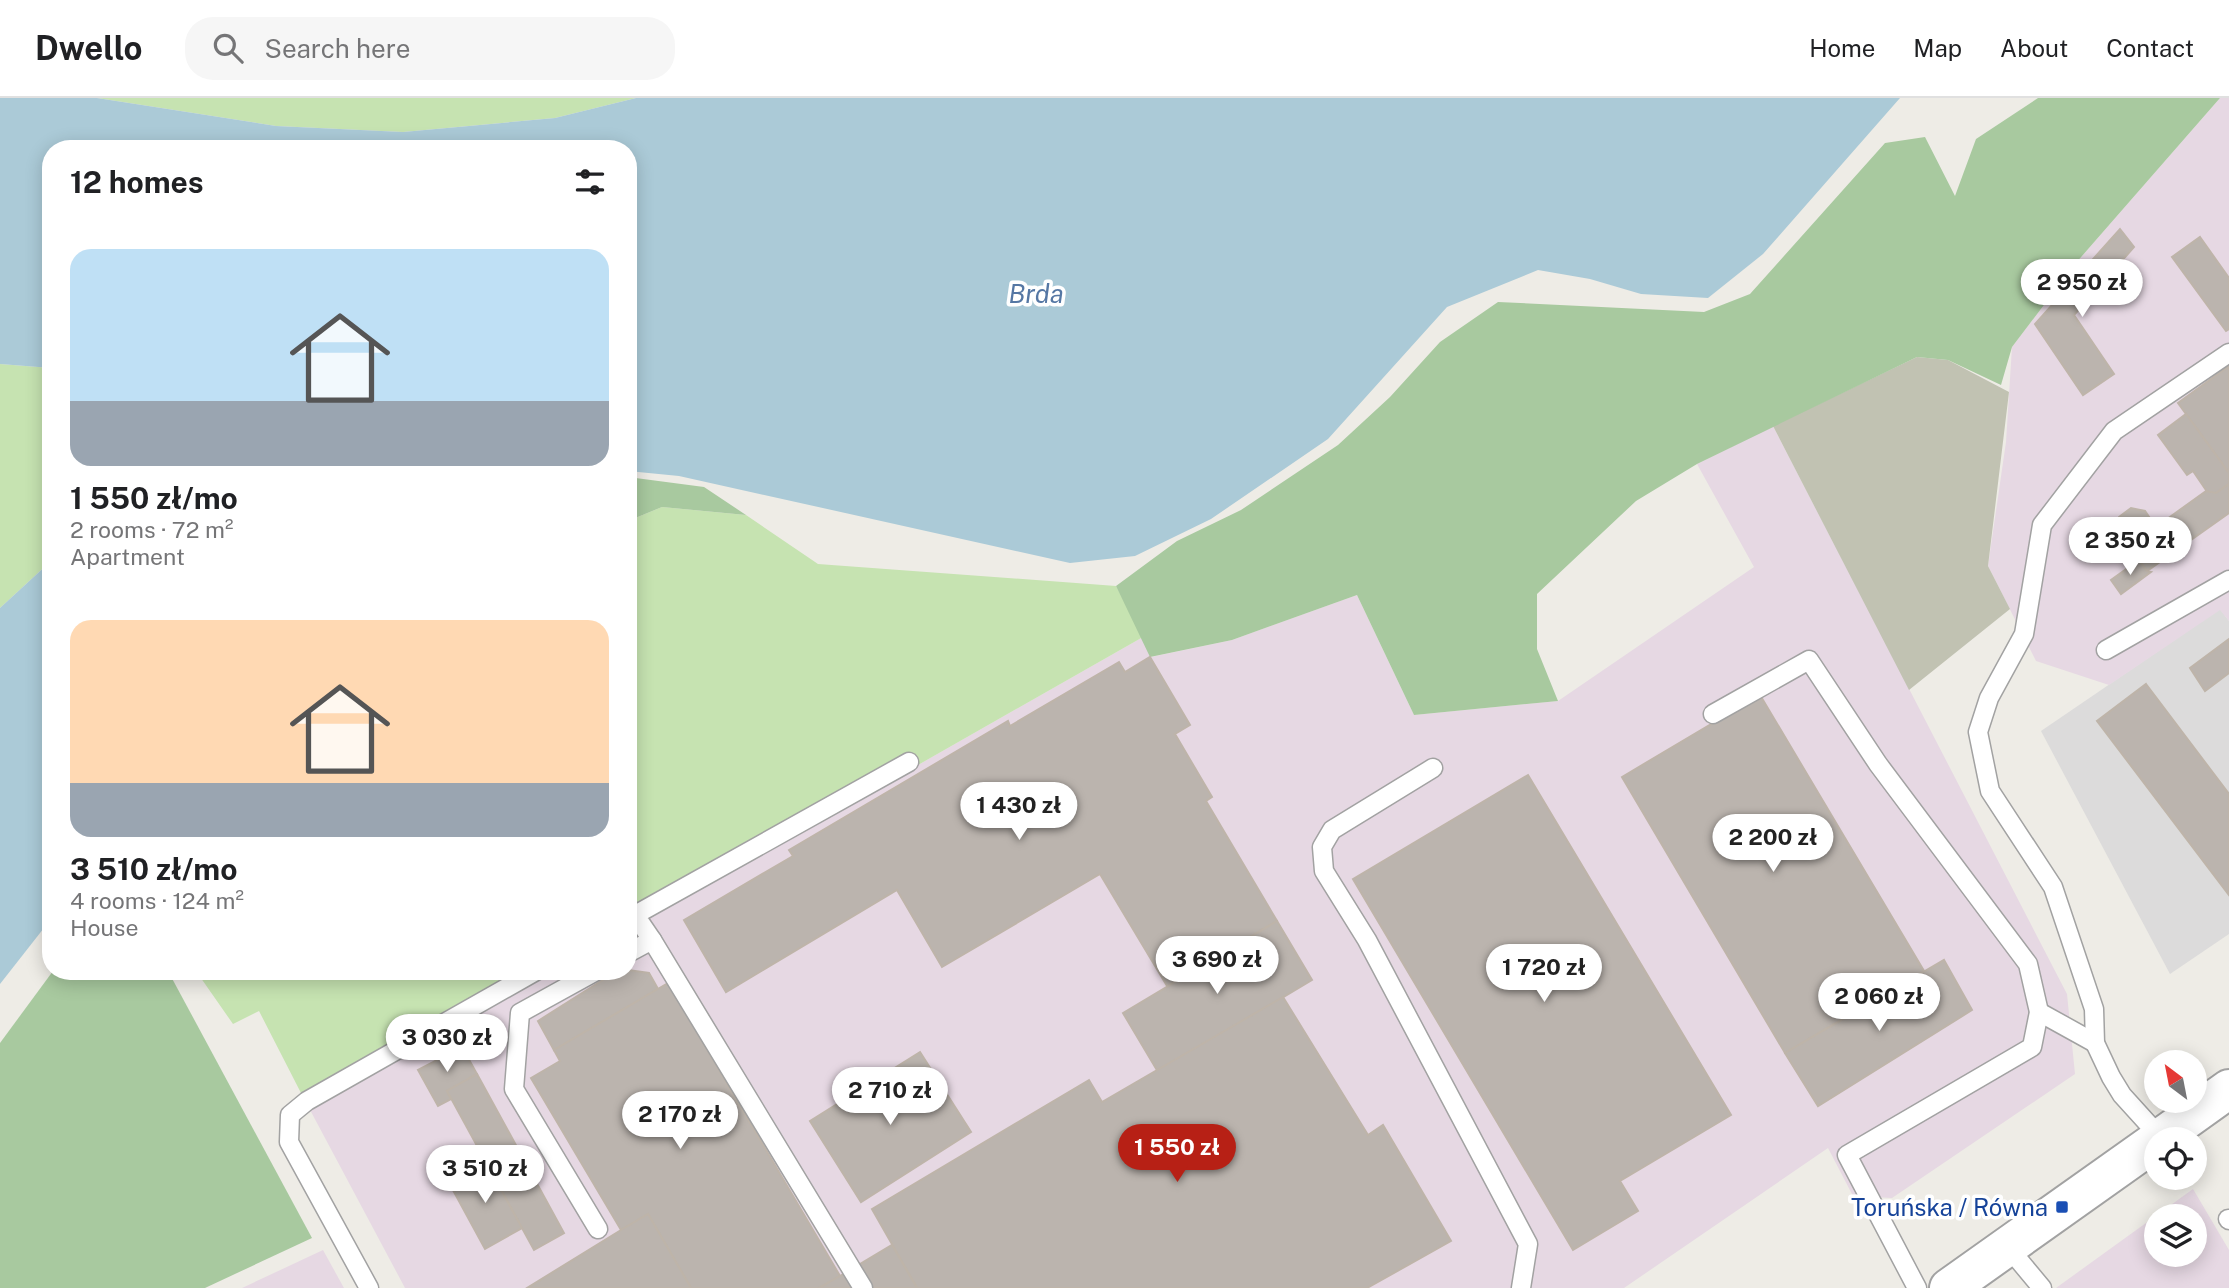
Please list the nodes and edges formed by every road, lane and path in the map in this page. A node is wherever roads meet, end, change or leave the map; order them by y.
1 (2229, 353) edge
2 (2229, 580) edge
3 (2106, 650) dead end
4 (1713, 714) dead end
5 (909, 762) dead end
6 (1433, 768) dead end
7 (637, 909) edge
8 (637, 920) edge
9 (652, 940) junction
10 (637, 948) edge
11 (520, 980) edge
12 (580, 980) edge
13 (2039, 1012) junction
14 (2095, 1043) junction
15 (2229, 1089) edge
16 (2149, 1127) edge
17 (2176, 1127) edge
18 (2144, 1150) edge
19 (598, 1229) dead end
20 (2007, 1246) junction
21 (369, 1288) edge
22 (863, 1288) edge
23 (1521, 1288) edge
24 (1917, 1288) edge
25 (1949, 1288) edge
26 (2042, 1288) edge

1 - 14 lane
2 - 3 lane
4 - 13 lane
5 - 7 lane
6 - 23 lane
8 - 9 lane
9 - 10 lane
9 - 22 lane
11 - 21 lane
12 - 19 lane
13 - 14 lane
13 - 24 lane
14 - 16 lane
15 - 17 street
18 - 20 street
20 - 25 street
20 - 26 lane

